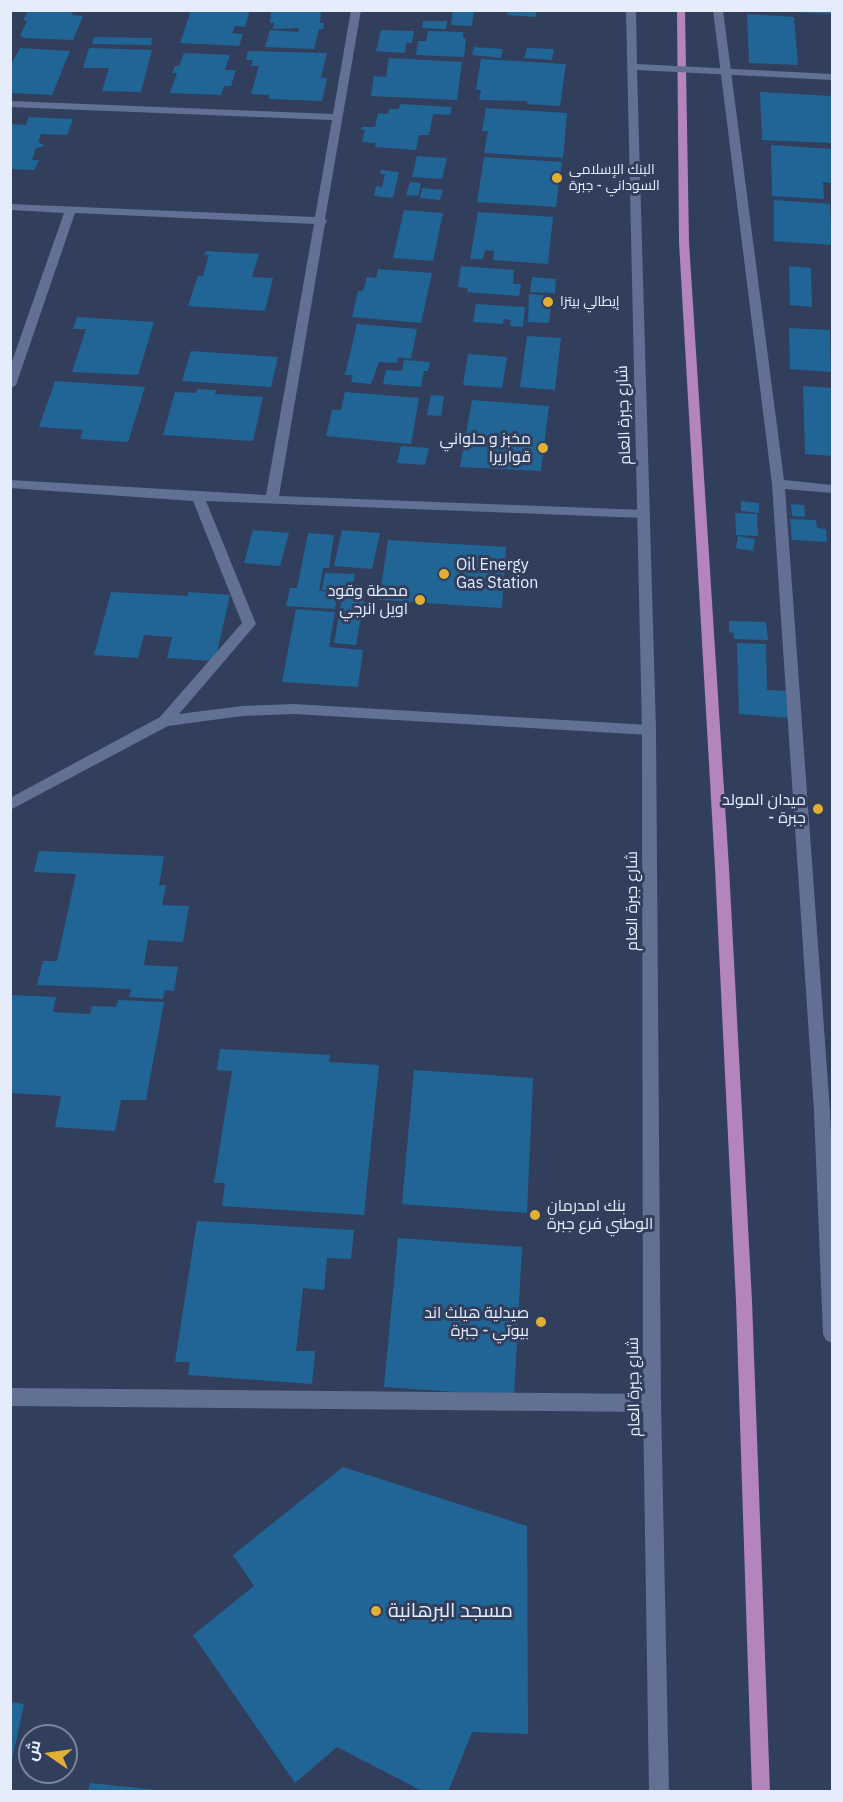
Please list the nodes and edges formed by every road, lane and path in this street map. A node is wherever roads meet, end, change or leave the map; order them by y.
1 (356, 10) edge
2 (631, 10) edge
3 (718, 10) edge
4 (633, 67) junction
5 (726, 71) junction
6 (832, 76) edge
7 (10, 104) edge
8 (339, 117) junction
9 (10, 207) edge
10 (71, 209) junction
11 (322, 221) junction
12 (10, 385) edge
13 (10, 484) edge
14 (778, 484) junction
15 (832, 489) edge
16 (198, 497) junction
17 (272, 499) junction
18 (644, 514) junction
19 (165, 721) junction
20 (649, 730) junction
21 (10, 805) edge
22 (827, 1111) edge
23 (832, 1334) edge
24 (10, 1397) edge
25 (652, 1403) junction
26 (659, 1791) edge

1 - 8 street
2 - 4 street, شارع جبرة العام
3 - 5 street
4 - 5 street
4 - 18 street, شارع جبرة العام
5 - 6 street
5 - 14 street
7 - 8 street
8 - 11 street
9 - 10 street
10 - 11 street
10 - 12 street
11 - 17 street
13 - 16 street
14 - 15 street
14 - 22 street
16 - 17 street
16 - 19 street
17 - 18 street
18 - 20 street, شارع جبرة العام
19 - 20 street
19 - 21 street
20 - 25 street, شارع جبرة العام
22 - 23 street
24 - 25 street
25 - 26 street, شارع جبرة العام

